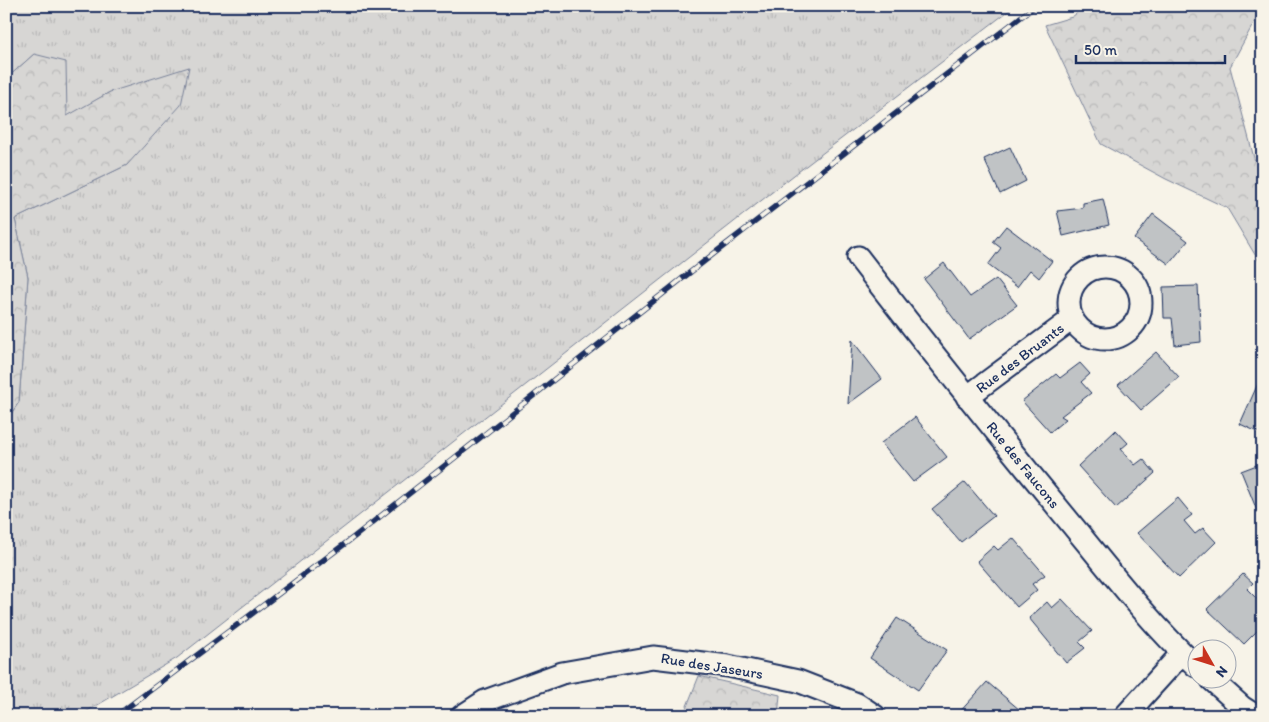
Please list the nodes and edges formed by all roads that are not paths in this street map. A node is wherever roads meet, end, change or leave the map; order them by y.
1 (858, 257) dead end
2 (1072, 319) dead end
3 (967, 397) junction
4 (1186, 656) edge
5 (1186, 662) edge
6 (1223, 690) edge
7 (462, 716) edge
8 (874, 716) edge
9 (1125, 716) edge
10 (1256, 716) edge

1 - 3 street, Rue des Faucons
2 - 3 street, Rue des Bruants
3 - 4 street, Rue des Faucons
5 - 9 street
6 - 10 street
7 - 8 street, Rue des Jaseurs

